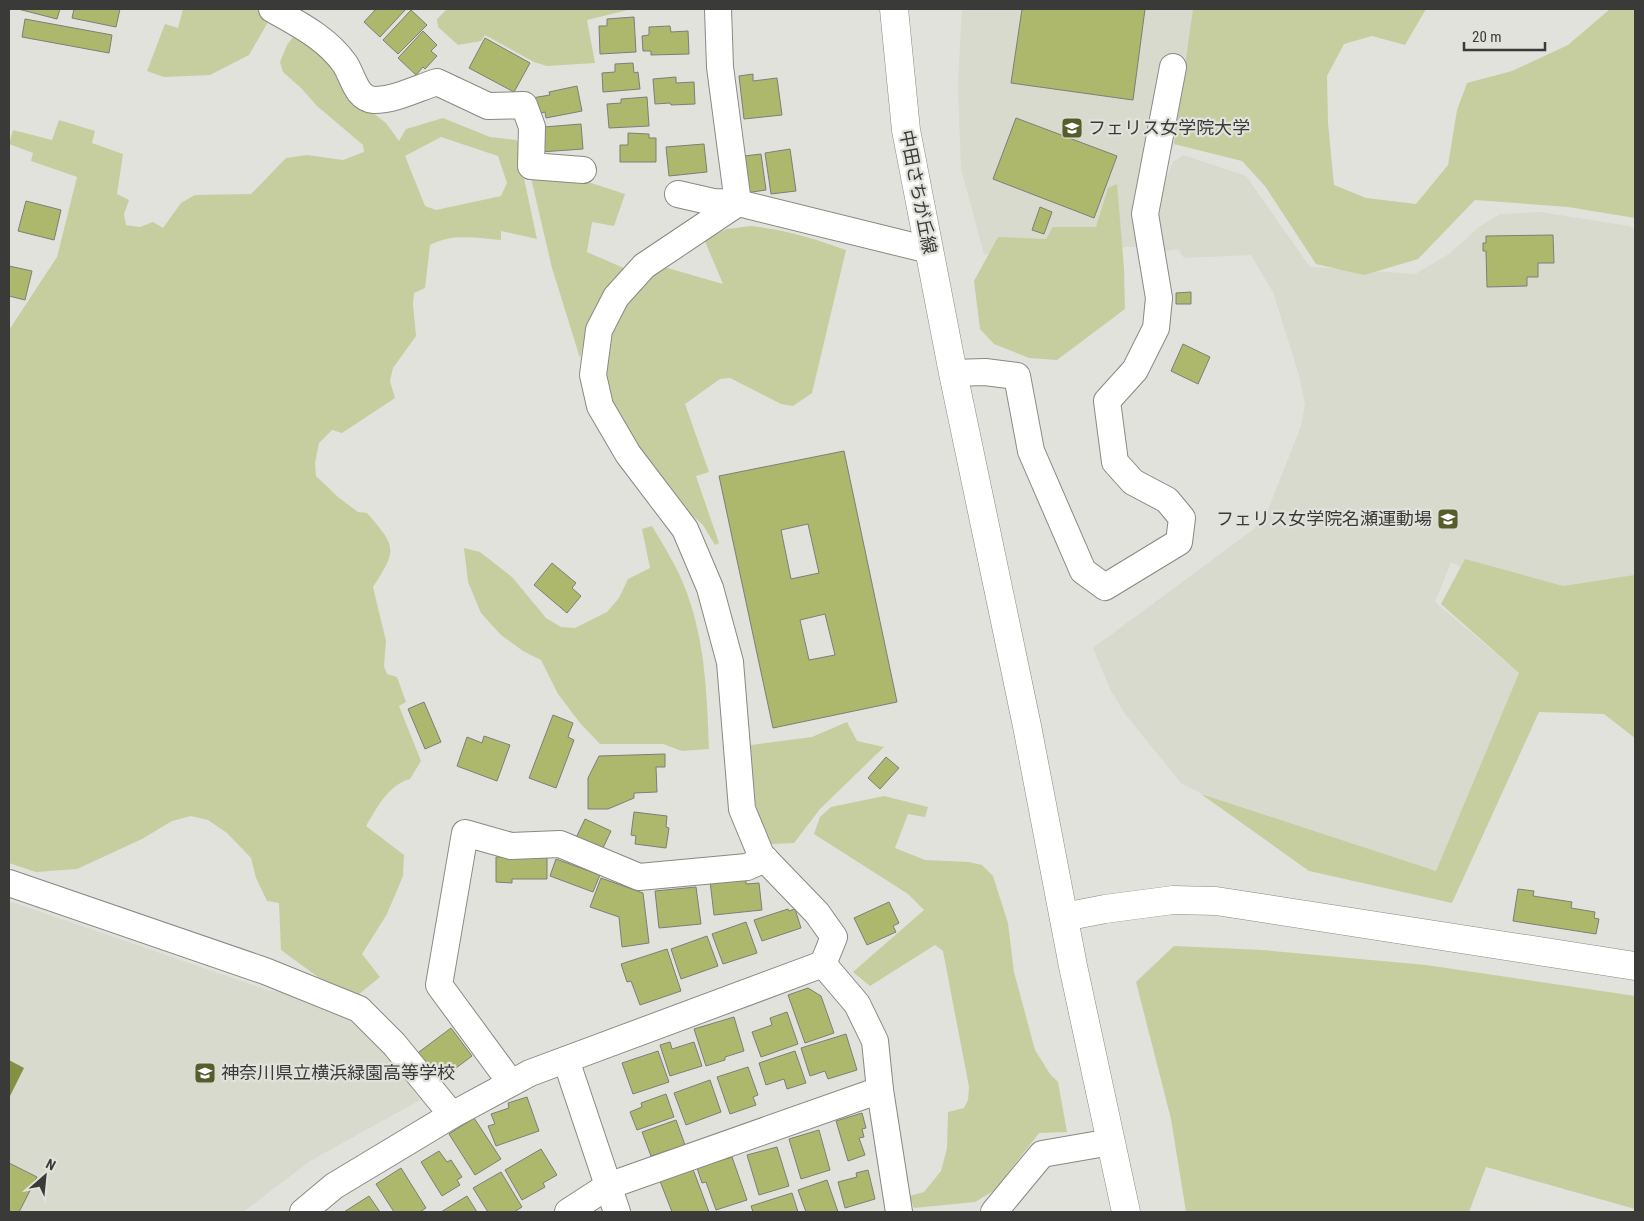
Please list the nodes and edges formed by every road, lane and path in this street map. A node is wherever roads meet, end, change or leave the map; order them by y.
1 (272, 9) edge
2 (718, 9) edge
3 (894, 9) edge
4 (1173, 66) dead end
5 (583, 170) dead end
6 (678, 194) dead end
7 (738, 203) junction
8 (929, 250) junction
9 (953, 373) junction
10 (765, 859) junction
11 (9, 883) edge
12 (1064, 917) junction
13 (824, 964) junction
14 (1635, 966) edge
15 (566, 1060) junction
16 (511, 1083) junction
17 (880, 1090) junction
18 (452, 1116) junction
19 (1111, 1142) junction
20 (608, 1186) junction
21 (303, 1212) edge
22 (568, 1212) edge
23 (617, 1212) edge
24 (899, 1212) edge
25 (994, 1212) edge
26 (1126, 1212) edge

1 - 5 street
2 - 7 street
3 - 8 street, 中田さちが丘線
4 - 9 street
6 - 7 street
7 - 8 street
7 - 10 street
8 - 9 street, 中田さちが丘線
9 - 12 street, 中田さちが丘線
10 - 13 street
10 - 16 street
11 - 18 street
12 - 14 street
12 - 19 street, 中田さちが丘線
13 - 15 street
13 - 17 street
15 - 16 street
15 - 20 street
16 - 18 street
17 - 20 street
17 - 24 street
18 - 21 street
19 - 25 street
19 - 26 street, 中田さちが丘線
20 - 22 street
20 - 23 street

